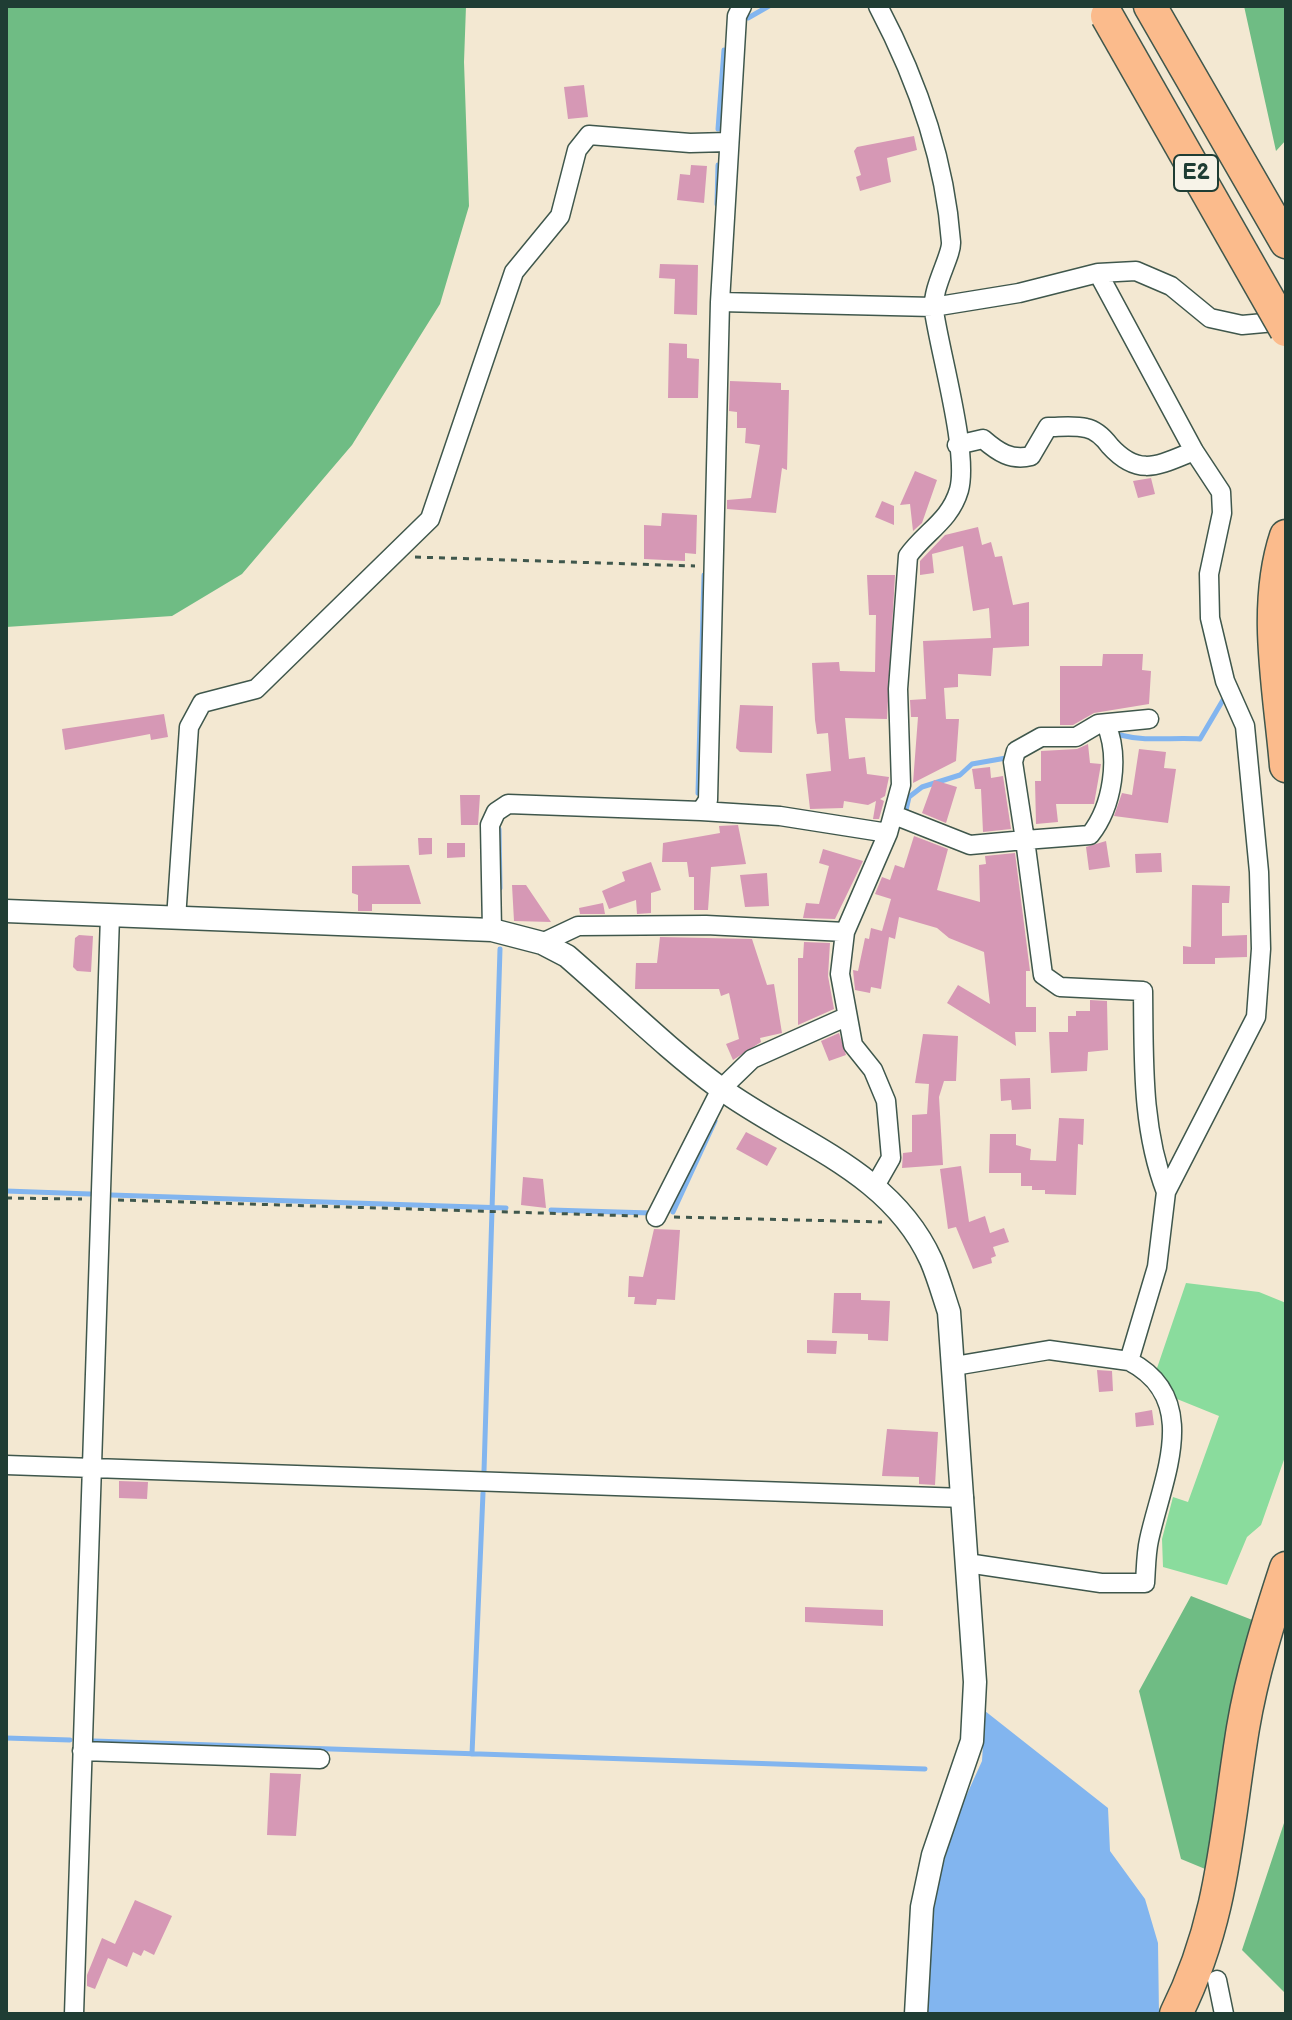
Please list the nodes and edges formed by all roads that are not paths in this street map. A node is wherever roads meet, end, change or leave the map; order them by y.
1 (742, 6) edge
2 (878, 6) edge
3 (1150, 6) edge
4 (1104, 11) edge
5 (728, 142) junction
6 (1286, 242) edge
7 (1098, 273) junction
8 (720, 302) junction
9 (933, 307) junction
10 (1286, 321) edge
11 (1286, 330) edge
12 (957, 445) junction
13 (1194, 451) junction
14 (1286, 536) edge
15 (1149, 719) dead end
16 (1106, 724) junction
17 (1286, 766) edge
18 (701, 811) junction
19 (891, 824) junction
20 (1025, 840) junction
21 (6, 911) edge
22 (110, 916) junction
23 (176, 919) junction
24 (492, 930) junction
25 (845, 932) junction
26 (542, 943) junction
27 (846, 1017) junction
28 (721, 1089) junction
29 (875, 1186) junction
30 (1166, 1192) junction
31 (656, 1217) road end
32 (1129, 1361) junction
33 (954, 1366) junction
34 (6, 1465) edge
35 (91, 1468) junction
36 (964, 1498) junction
37 (967, 1563) junction
38 (1286, 1568) edge
39 (82, 1751) junction
40 (320, 1759) dead end
41 (1217, 1980) dead end
42 (74, 2014) edge
43 (916, 2014) edge
44 (1176, 2014) edge
45 (1224, 2014) edge

1 - 5 street
2 - 9 street
3 - 6 highway, E2
4 - 11 highway, E2, bridge
5 - 8 street
5 - 23 street
7 - 9 street
7 - 10 street
7 - 13 street
8 - 9 street
8 - 18 street
9 - 12 street
12 - 13 street
12 - 19 street
13 - 30 street
14 - 17 highway
15 - 16 street
16 - 20 street
16 - 20 street
18 - 19 street
18 - 24 street
19 - 20 street
19 - 25 street
20 - 30 street
21 - 22 street
22 - 23 street
22 - 35 street
23 - 24 street
24 - 26 street
25 - 26 street
25 - 27 street
26 - 28 street
27 - 28 street
27 - 29 street
28 - 29 street
28 - 31 street
29 - 33 street
30 - 32 street
32 - 33 street
32 - 37 street
33 - 36 street
34 - 35 street
35 - 36 street
35 - 39 street
36 - 37 street
37 - 43 street
38 - 44 highway
39 - 40 street
39 - 42 street
41 - 45 street

